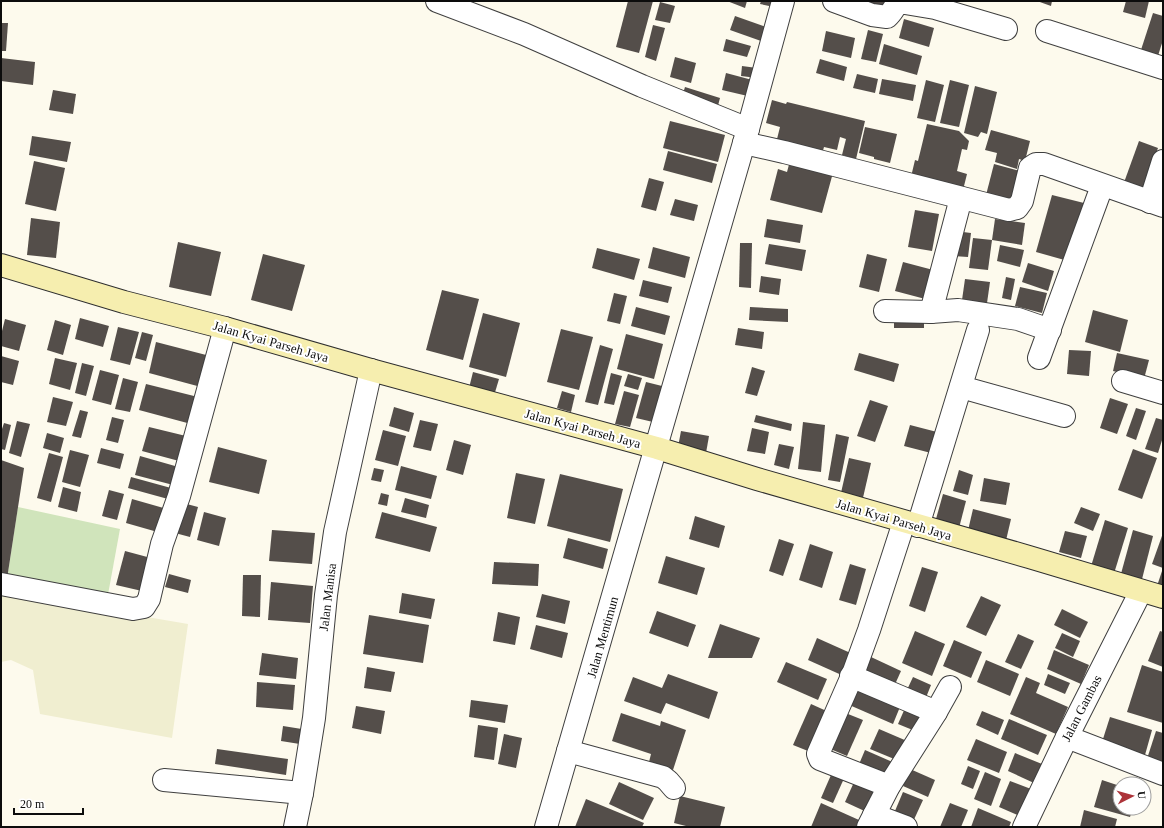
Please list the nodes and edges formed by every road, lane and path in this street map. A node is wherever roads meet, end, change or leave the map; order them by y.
1 (437, 1) edge
2 (783, 1) edge
3 (834, 1) edge
4 (1006, 29) dead end
5 (1047, 31) dead end
6 (1163, 68) edge
7 (746, 136) junction
8 (1163, 161) edge
9 (1102, 186) junction
10 (961, 198) junction
11 (1156, 204) edge
12 (1, 265) edge
13 (885, 311) dead end
14 (931, 312) junction
15 (225, 328) junction
16 (978, 330) dead end
17 (1050, 330) junction
18 (1039, 358) dead end
19 (371, 370) junction
20 (1123, 381) dead end
21 (961, 387) junction
22 (1163, 394) edge
23 (1064, 416) dead end
24 (657, 448) junction
25 (911, 524) junction
26 (1, 584) edge
27 (1141, 591) junction
28 (1163, 597) edge
29 (851, 676) junction
30 (950, 688) dead end
31 (936, 712) junction
32 (1067, 737) junction
33 (568, 751) junction
34 (1163, 774) edge
35 (164, 780) dead end
36 (889, 786) junction
37 (674, 788) dead end
38 (302, 794) junction
39 (871, 821) edge
40 (295, 827) edge
41 (546, 827) edge
42 (906, 827) edge
43 (1024, 827) edge

1 - 7 street
2 - 7 street, Jalan Mentimun
3 - 4 street
5 - 6 street
7 - 10 street
7 - 24 street, Jalan Mentimun
8 - 11 street
9 - 10 street
9 - 11 street
9 - 17 street
10 - 14 street
12 - 15 main road, Jalan Kyai Parseh Jaya
13 - 14 street
14 - 17 street
15 - 19 main road, Jalan Kyai Parseh Jaya
15 - 26 street
16 - 21 street
17 - 18 street
19 - 24 main road, Jalan Kyai Parseh Jaya
19 - 38 street, Jalan Manisa
20 - 22 street
21 - 23 street
21 - 25 street
24 - 25 main road, Jalan Kyai Parseh Jaya
24 - 33 street, Jalan Mentimun
25 - 27 main road, Jalan Kyai Parseh Jaya
25 - 29 street
27 - 28 main road, Jalan Kyai Parseh Jaya
27 - 32 street, Jalan Gambas
29 - 31 street
29 - 36 street
30 - 31 street
31 - 36 street
32 - 34 street
32 - 43 street, Jalan Gambas
33 - 37 street
33 - 41 street, Jalan Mentimun
35 - 38 street
36 - 39 street
38 - 40 street, Jalan Manisa
39 - 42 street

